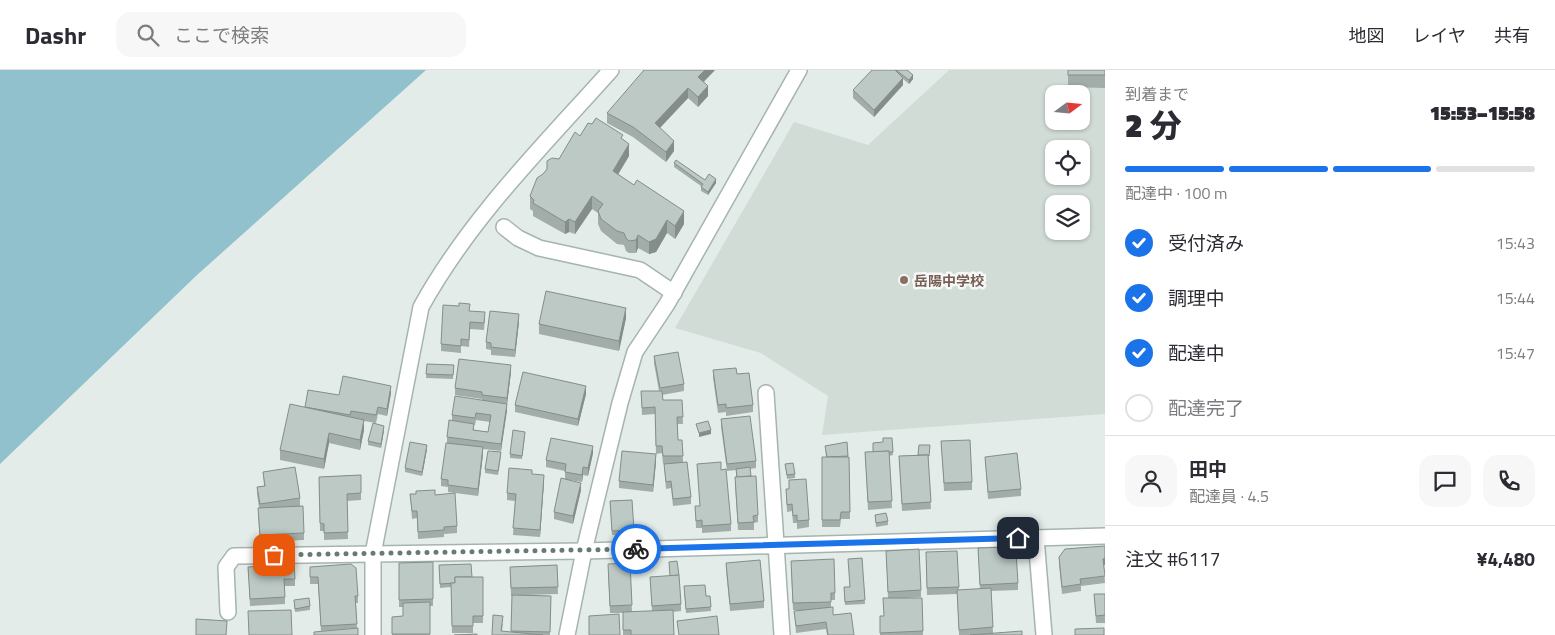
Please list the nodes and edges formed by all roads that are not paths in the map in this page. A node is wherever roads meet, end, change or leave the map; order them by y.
1 (611, 70) edge
2 (799, 70) edge
3 (504, 227) dead end
4 (674, 293) junction
5 (766, 393) dead end
6 (1105, 536) edge
7 (1036, 538) junction
8 (775, 545) junction
9 (584, 551) junction
10 (373, 554) junction
11 (228, 612) dead end
12 (373, 635) edge
13 (567, 635) edge
14 (782, 635) edge
15 (1044, 635) edge

1 - 10 street
2 - 4 street
3 - 4 street
4 - 9 street
5 - 8 street
6 - 7 street
7 - 8 street
7 - 15 street
8 - 9 street
8 - 14 street
9 - 10 street
9 - 13 street
10 - 11 street
10 - 12 street

